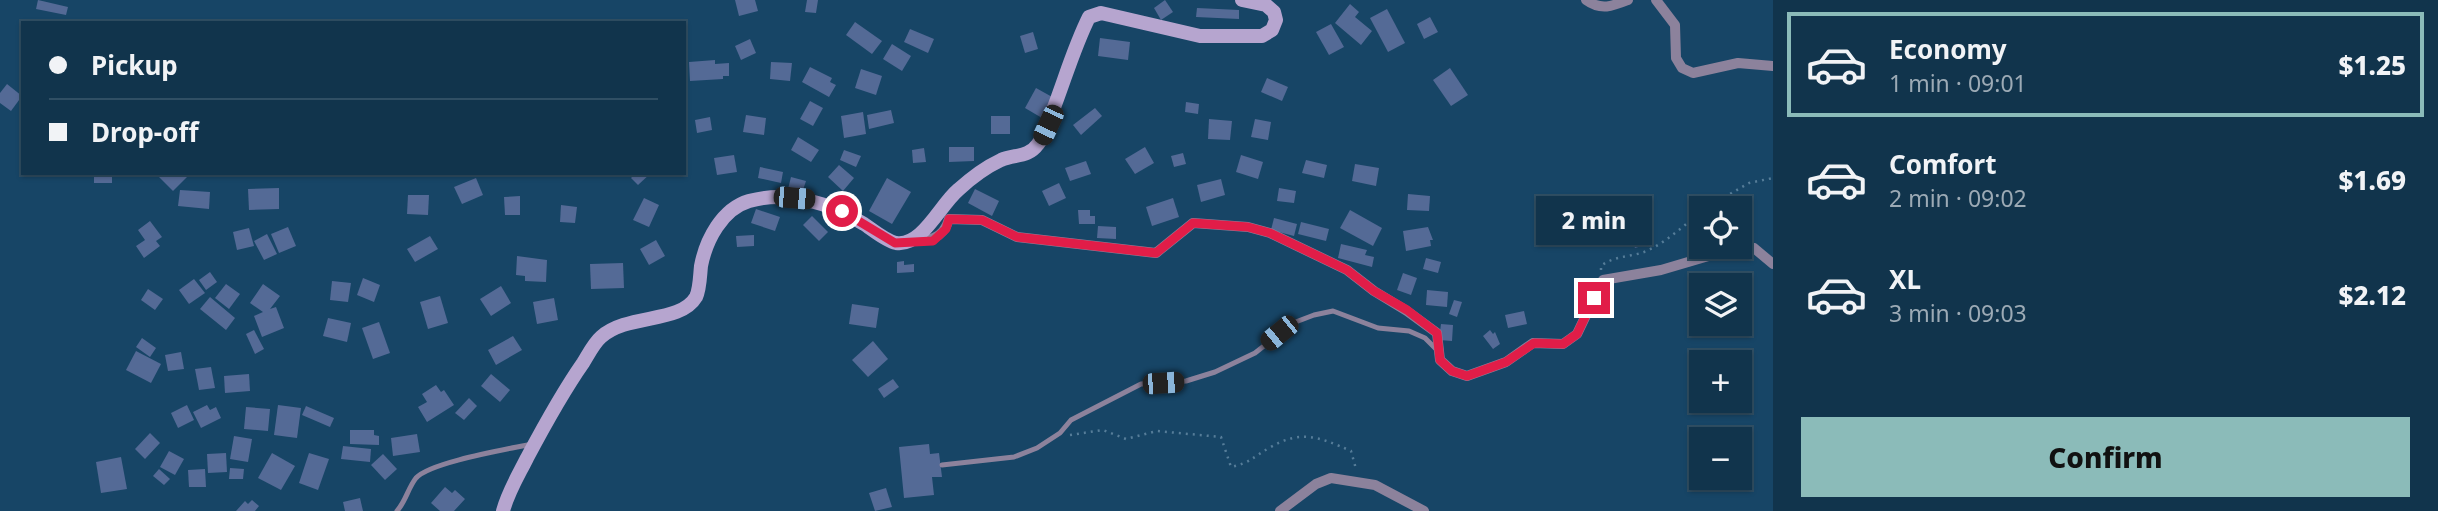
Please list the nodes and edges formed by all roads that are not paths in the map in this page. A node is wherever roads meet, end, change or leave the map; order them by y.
1 (1242, 0) edge
2 (1586, 0) edge
3 (1628, 0) edge
4 (1656, 0) edge
5 (1773, 66) edge
6 (909, 242) junction
7 (1752, 247) edge
8 (1698, 259) edge
9 (1773, 264) edge
10 (1441, 354) junction
11 (535, 443) junction
12 (942, 465) dead end
13 (397, 511) edge
14 (503, 511) edge
15 (1280, 511) edge
16 (1424, 511) edge

1 - 6 street
2 - 3 street
4 - 5 street
6 - 10 street
6 - 11 street
7 - 9 street
8 - 10 street
10 - 12 lane
11 - 13 lane
11 - 14 street
15 - 16 street

